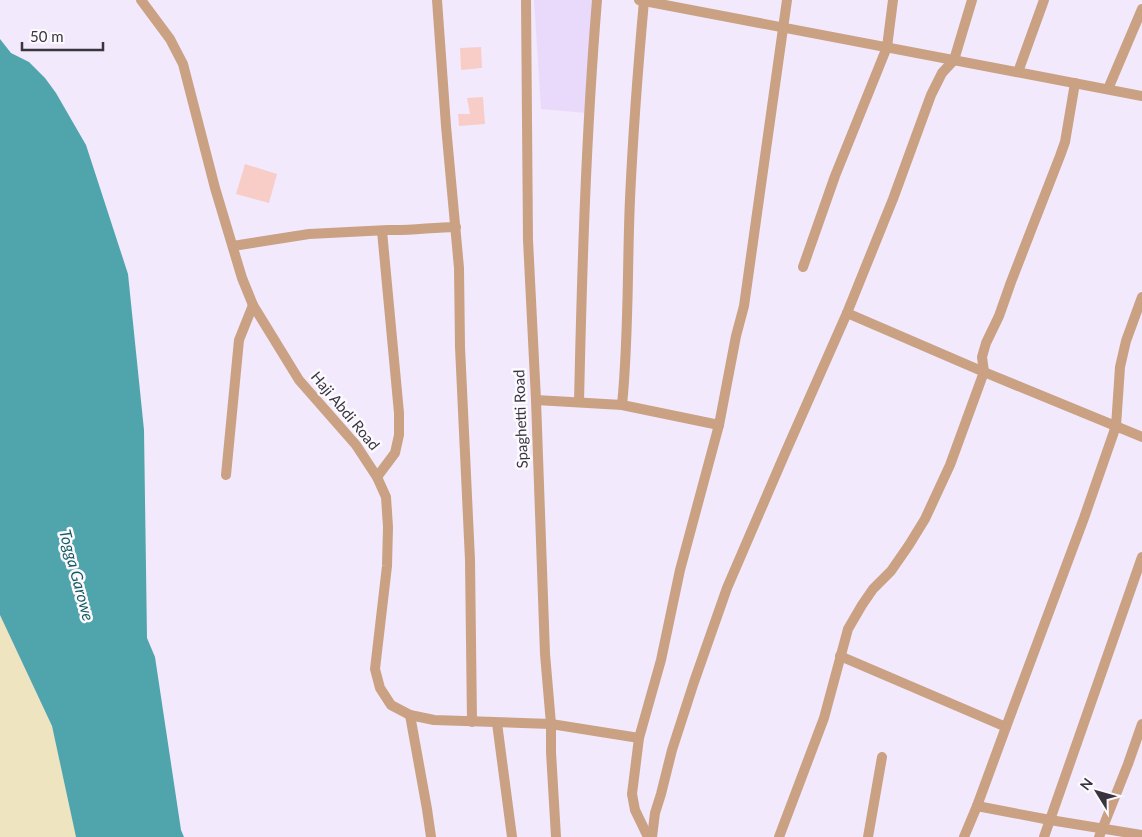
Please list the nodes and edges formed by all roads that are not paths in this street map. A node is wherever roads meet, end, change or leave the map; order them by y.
1 (141, 0) edge
2 (437, 0) edge
3 (526, 0) edge
4 (597, 0) edge
5 (788, 0) edge
6 (893, 0) edge
7 (972, 0) edge
8 (1044, 0) edge
9 (642, 1) edge
10 (1142, 9) edge
11 (783, 28) junction
12 (887, 47) junction
13 (954, 60) junction
14 (1018, 72) junction
15 (1075, 83) junction
16 (1108, 89) junction
17 (1142, 96) edge
18 (456, 227) junction
19 (382, 230) junction
20 (233, 246) junction
21 (803, 267) dead end
22 (1142, 297) edge
23 (253, 305) junction
24 (847, 313) junction
25 (984, 372) junction
26 (536, 400) junction
27 (579, 402) junction
28 (622, 405) junction
29 (719, 425) junction
30 (1116, 426) junction
31 (1142, 437) edge
32 (226, 475) dead end
33 (377, 476) junction
34 (1142, 557) edge
35 (840, 656) junction
36 (410, 715) junction
37 (472, 722) junction
38 (497, 722) junction
39 (551, 724) junction
40 (1142, 724) edge
41 (1006, 727) junction
42 (639, 738) junction
43 (882, 757) dead end
44 (977, 806) junction
45 (1050, 820) junction
46 (1100, 833) edge
47 (1142, 835) edge
48 (431, 837) edge
49 (512, 837) edge
50 (556, 837) edge
51 (648, 837) edge
52 (652, 837) edge
53 (779, 837) edge
54 (868, 837) edge
55 (964, 837) edge
56 (1044, 837) edge

1 - 20 street, Haji Abdi Road
2 - 18 street
3 - 26 street, Spaghetti Road
4 - 27 street
5 - 11 street
6 - 12 street
7 - 13 street
8 - 14 street
9 - 11 street
9 - 28 street
10 - 16 street
11 - 12 street
11 - 29 street
12 - 13 street
12 - 21 street
13 - 14 street
13 - 24 street
14 - 15 street
15 - 16 street
15 - 25 street
16 - 17 street
18 - 19 street
18 - 37 street
19 - 20 street
19 - 33 street
20 - 23 street, Haji Abdi Road
22 - 30 street
23 - 32 street
23 - 33 street, Haji Abdi Road
24 - 25 street
24 - 52 street
25 - 30 street
25 - 35 street
26 - 27 street
26 - 39 street, Spaghetti Road
27 - 28 street
28 - 29 street
29 - 42 street
30 - 31 street
30 - 41 street
33 - 36 street, Haji Abdi Road
34 - 45 street
35 - 41 street
35 - 53 street
36 - 37 street, Haji Abdi Road
36 - 48 street
37 - 38 street, Haji Abdi Road
38 - 39 street, Haji Abdi Road
38 - 49 street
39 - 42 street, Haji Abdi Road
39 - 50 street, Spaghetti Road
40 - 46 street
41 - 44 street
42 - 51 street
43 - 54 street
44 - 45 street
44 - 55 street
45 - 46 street
45 - 56 street
46 - 47 street

